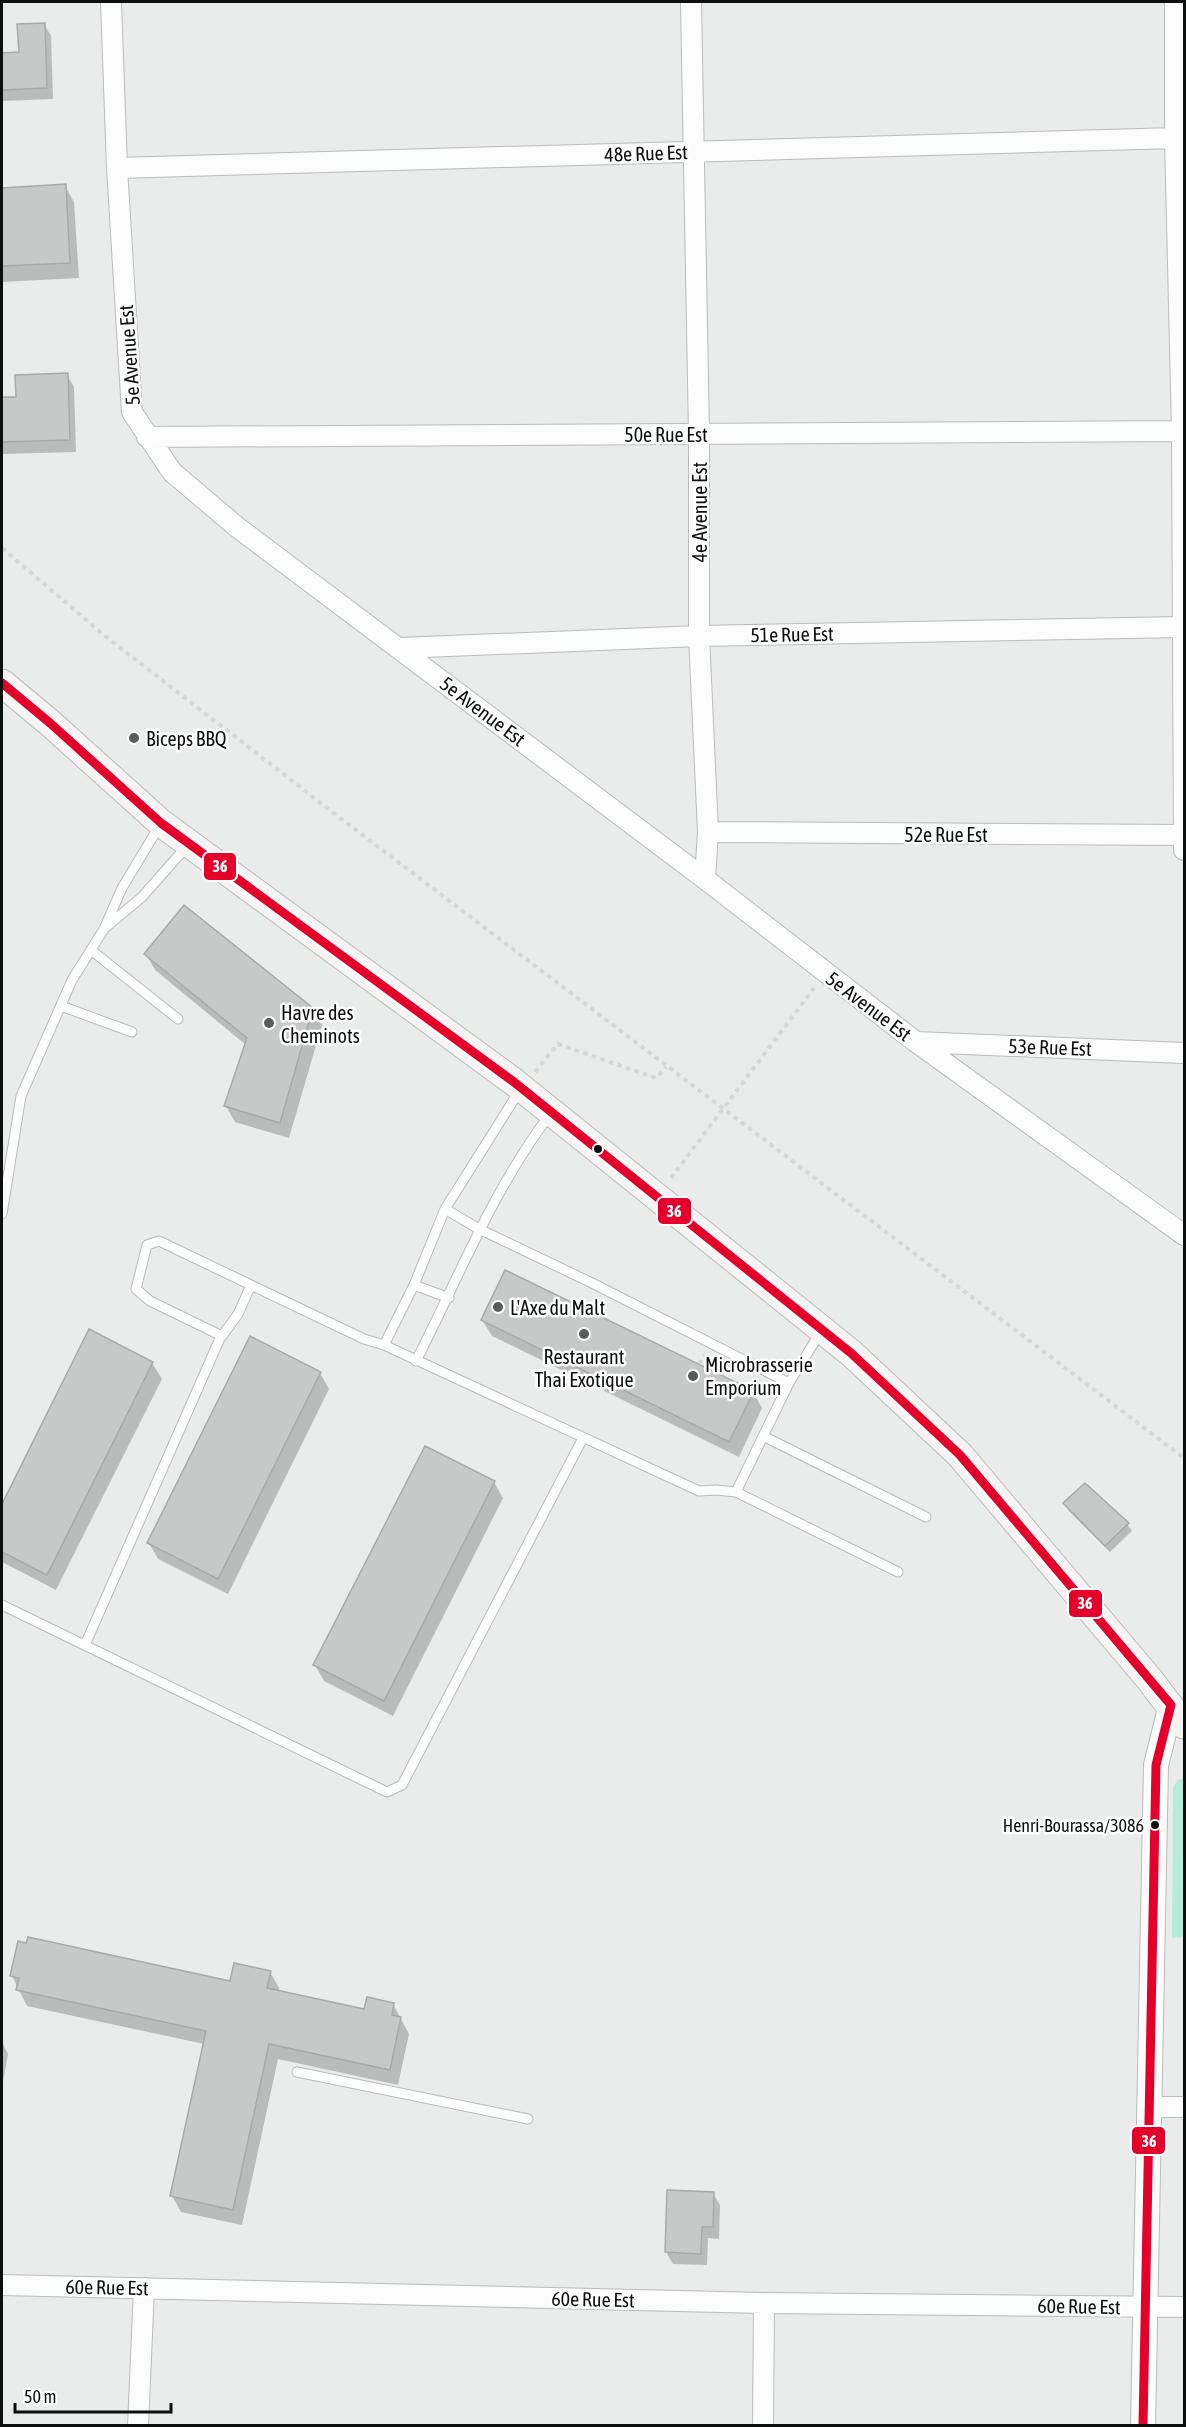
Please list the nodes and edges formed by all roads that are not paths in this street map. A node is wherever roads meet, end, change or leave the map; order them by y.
1 (111, 2) edge
2 (691, 2) edge
3 (1175, 2) edge
4 (1175, 138) junction
5 (693, 152) junction
6 (117, 168) junction
7 (1183, 431) edge
8 (699, 434) junction
9 (147, 437) junction
10 (1183, 627) edge
11 (699, 636) junction
12 (399, 648) junction
13 (2, 683) edge
14 (161, 823) junction
15 (708, 832) junction
16 (1184, 836) edge
17 (189, 844) junction
18 (1185, 850) edge
19 (705, 879) junction
20 (104, 929) junction
21 (91, 950) junction
22 (61, 1006) junction
23 (178, 1019) dead end
24 (132, 1032) dead end
25 (916, 1042) junction
26 (1185, 1053) edge
27 (521, 1088) junction
28 (552, 1112) junction
29 (445, 1209) junction
30 (2, 1214) edge
31 (478, 1229) junction
32 (1185, 1235) edge
33 (251, 1285) junction
34 (414, 1285) junction
35 (448, 1298) junction
36 (822, 1330) junction
37 (221, 1336) junction
38 (384, 1346) junction
39 (416, 1361) junction
40 (789, 1383) junction
41 (763, 1436) junction
42 (583, 1438) junction
43 (736, 1492) junction
44 (926, 1517) dead end
45 (898, 1572) dead end
46 (2, 1605) edge
47 (85, 1645) junction
48 (1180, 1714) edge
49 (297, 2072) dead end
50 (1148, 2107) junction
51 (1185, 2107) edge
52 (528, 2119) dead end
53 (2, 2285) edge
54 (144, 2288) junction
55 (764, 2303) junction
56 (1145, 2306) junction
57 (1185, 2307) edge
58 (138, 2426) edge
59 (764, 2426) edge
60 (1143, 2426) edge

1 - 6 street, 5e Avenue Est
2 - 5 street, 4e Avenue Est
3 - 4 street
4 - 5 street, 48e Rue Est
4 - 7 street
5 - 6 street, 48e Rue Est
5 - 8 street, 4e Avenue Est
6 - 9 street, 5e Avenue Est
7 - 8 street, 50e Rue Est
7 - 10 street
8 - 9 street, 50e Rue Est
8 - 11 street, 4e Avenue Est
9 - 12 street, 5e Avenue Est
10 - 11 street, 51e Rue Est
10 - 16 street
11 - 12 street, 51e Rue Est
11 - 15 street, 4e Avenue Est
12 - 19 street, 5e Avenue Est
13 - 14 main road
14 - 17 main road
14 - 20 lane
15 - 16 street, 52e Rue Est
15 - 19 street, 4e Avenue Est
16 - 18 street
17 - 20 lane
17 - 27 main road
19 - 25 street, 5e Avenue Est
20 - 21 lane
21 - 22 lane
21 - 23 lane
22 - 24 lane
22 - 30 lane
25 - 26 street, 53e Rue Est
25 - 32 street, 5e Avenue Est
27 - 28 main road
27 - 29 lane
28 - 31 lane
28 - 36 main road
29 - 31 lane
29 - 34 lane
31 - 35 lane
31 - 40 lane
33 - 37 lane
33 - 37 lane
33 - 38 lane
34 - 35 lane
34 - 38 lane
35 - 39 lane
36 - 40 lane
36 - 48 main road
37 - 47 lane
38 - 39 lane
39 - 42 lane
40 - 41 lane
41 - 43 lane
41 - 44 lane
42 - 43 lane
42 - 47 lane
43 - 45 lane
46 - 47 lane
48 - 50 street
49 - 52 lane
50 - 51 street
50 - 56 street
53 - 54 street, 60e Rue Est
54 - 55 street, 60e Rue Est
54 - 58 street
55 - 56 street, 60e Rue Est
55 - 59 street
56 - 57 street, 60e Rue Est
56 - 60 street

